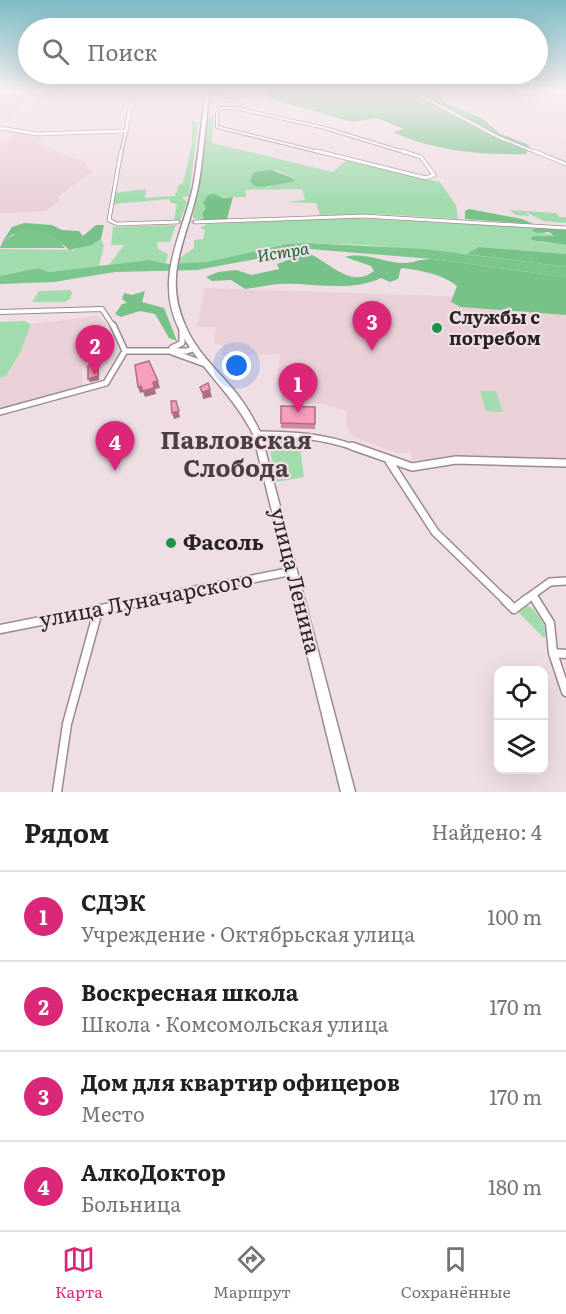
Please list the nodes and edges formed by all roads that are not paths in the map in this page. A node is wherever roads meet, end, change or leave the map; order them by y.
1 (0, 128) edge
2 (127, 128) edge
3 (202, 128) edge
4 (221, 128) edge
5 (324, 128) edge
6 (481, 128) edge
7 (126, 131) junction
8 (566, 164) edge
9 (178, 222) tunnel mouth
10 (195, 222) tunnel mouth
11 (566, 228) edge
12 (0, 312) edge
13 (181, 325) junction
14 (195, 348) junction
15 (165, 350) junction
16 (125, 351) junction
17 (211, 367) junction
18 (0, 412) edge
19 (256, 434) junction
20 (388, 460) junction
21 (566, 463) edge
22 (293, 571) junction
23 (566, 581) edge
24 (533, 596) junction
25 (514, 609) joint
26 (98, 611) junction
27 (0, 629) edge
28 (553, 653) junction
29 (566, 654) edge
30 (566, 692) edge
31 (57, 792) edge
32 (348, 792) edge

1 - 7 street
2 - 7 street
3 - 13 main road, улица Ленина
4 - 5 street
6 - 8 street
7 - 9 street
10 - 11 street
12 - 16 street
13 - 14 main road, улица Ленина
13 - 15 street
14 - 15 street
14 - 17 main road, улица Ленина
15 - 16 street
15 - 17 street
16 - 18 street
17 - 19 main road, улица Ленина
19 - 20 street
19 - 22 main road, улица Ленина
20 - 21 street
20 - 25 street
22 - 26 street, улица Луначарского
22 - 32 main road, улица Ленина
23 - 24 street
24 - 25 street
24 - 28 street
26 - 27 street, улица Луначарского
26 - 31 street
28 - 29 street
28 - 30 street

